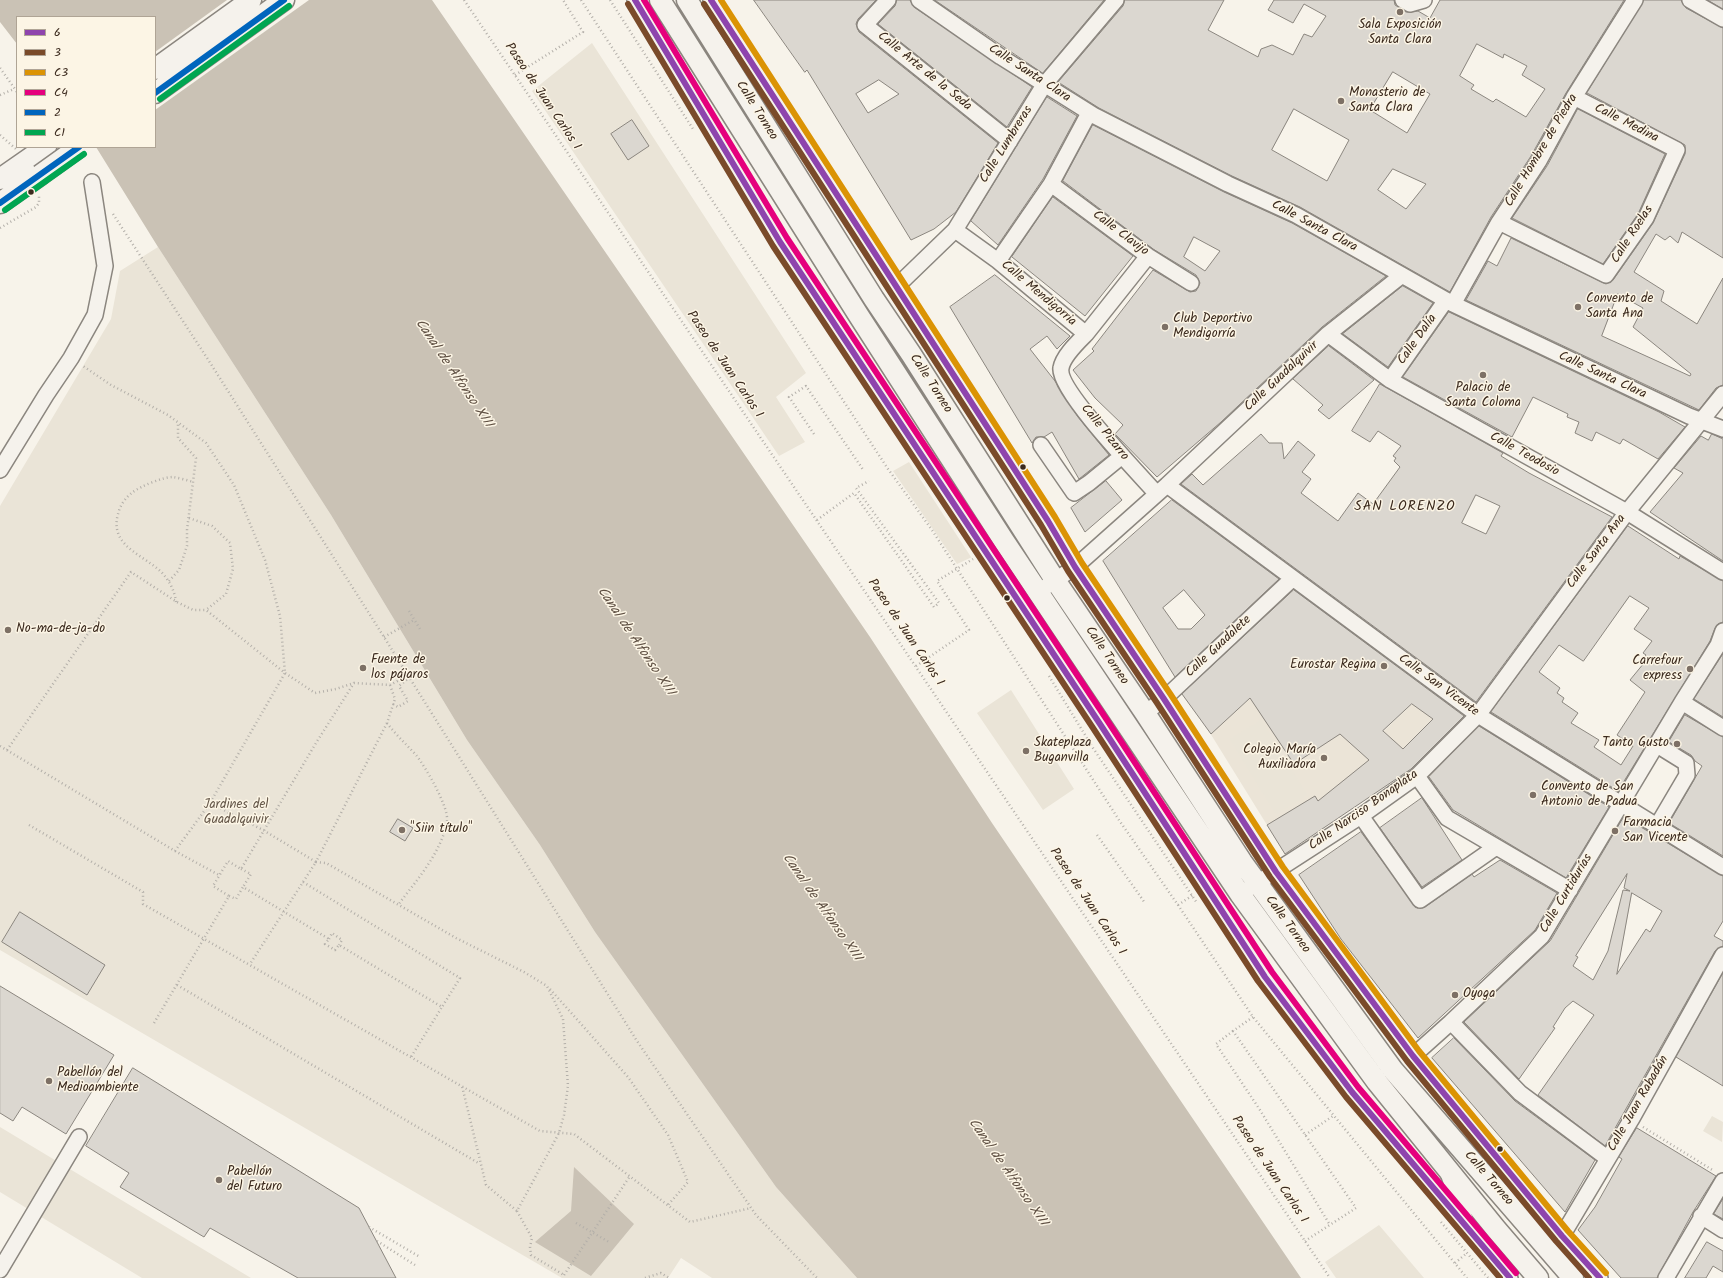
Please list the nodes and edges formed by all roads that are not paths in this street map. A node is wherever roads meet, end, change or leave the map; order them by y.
1 (251, 0) edge
2 (284, 0) edge
3 (635, 0) edge
4 (660, 0) edge
5 (687, 0) edge
6 (711, 0) edge
7 (888, 0) edge
8 (919, 0) edge
9 (1116, 0) edge
10 (1403, 0) edge
11 (1424, 0) edge
12 (1635, 0) edge
13 (1690, 0) edge
14 (1723, 19) edge
15 (156, 68) edge
16 (1044, 85) junction
17 (156, 92) edge
18 (1574, 98) junction
19 (1089, 113) junction
20 (1010, 141) junction
21 (43, 148) edge
22 (78, 148) edge
23 (1677, 150) joint
24 (0, 179) edge
25 (92, 182) dead end
26 (1051, 184) junction
27 (0, 203) edge
28 (1499, 222) junction
29 (955, 230) junction
30 (1148, 256) junction
31 (998, 261) junction
32 (1402, 276) junction
33 (1191, 283) dead end
34 (896, 287) junction
35 (1449, 302) junction
36 (1086, 334) junction
37 (1328, 334) junction
38 (1061, 368) joint
39 (1390, 380) junction
40 (1723, 394) edge
41 (1702, 421) junction
42 (1723, 429) edge
43 (1041, 444) dead end
44 (1122, 456) junction
45 (0, 470) edge
46 (1162, 489) junction
47 (1627, 512) junction
48 (1010, 550) junction
49 (1075, 567) junction
50 (1723, 572) edge
51 (1292, 579) junction
52 (1055, 580) junction
53 (1037, 592) junction
54 (1019, 603) junction
55 (1723, 631) edge
56 (1164, 698) junction
57 (1682, 702) junction
58 (1145, 713) junction
59 (1478, 715) junction
60 (1723, 728) edge
61 (1657, 745) junction
62 (1417, 776) junction
63 (1621, 804) junction
64 (1361, 816) junction
65 (1656, 826) junction
66 (1496, 847) junction
67 (1723, 867) edge
68 (1276, 872) junction
69 (1257, 884) junction
70 (1570, 890) junction
71 (1240, 894) junction
72 (1723, 955) edge
73 (1451, 1022) junction
74 (1413, 1056) junction
75 (79, 1137) dead end
76 (1608, 1158) junction
77 (1445, 1166) junction
78 (1720, 1177) edge
79 (1701, 1216) junction
80 (1468, 1229) junction
81 (1723, 1230) edge
82 (1553, 1240) junction
83 (3, 1265) edge
84 (1510, 1278) edge
85 (1538, 1278) edge
86 (1573, 1278) edge
87 (1600, 1278) edge
88 (1666, 1278) edge

1 - 15 main road
2 - 17 main road
3 - 54 street
4 - 48 main road, Calle Torneo
5 - 52 main road, Calle Torneo
6 - 34 street
7 - 20 street, Calle Arte de la Seda
8 - 16 street, Calle Santa Clara
9 - 16 street, Calle Lumbreras
10 - 11 street
12 - 18 street, Calle Hombre de Piedra
13 - 14 street
16 - 19 street, Calle Santa Clara
16 - 20 street, Calle Lumbreras
18 - 23 street, Calle Medina
18 - 28 street, Calle Hombre de Piedra
19 - 26 street
19 - 32 street, Calle Santa Clara
20 - 29 street, Calle Lumbreras
21 - 24 main road
22 - 27 main road, bridge
23 - 28 street, Calle Roelas
25 - 45 street
26 - 30 street, Calle Clavijo
26 - 31 street
28 - 35 street, Calle Hombre de Piedra
29 - 31 street, Calle Mendigorria
29 - 34 street, Calle Lumbreras
30 - 33 street, Calle Clavijo
30 - 36 street
31 - 36 street, Calle Mendigorria
32 - 35 street, Calle Santa Clara
32 - 37 street, Calle Guadalquivir
34 - 49 street
35 - 39 street, Calle Dalía
35 - 41 street, Calle Santa Clara
36 - 38 street, Calle Mendigorria
37 - 39 street, Calle Teodosio
37 - 46 street, Calle Guadalquivir
38 - 44 street, Calle Pizarro
39 - 47 street, Calle Teodosio
40 - 41 street, Calle Santa Ana
41 - 42 street, Calle Santa Clara
41 - 47 street, Calle Santa Ana
43 - 44 street
44 - 46 street, Calle Pizarro
46 - 49 street, Calle Guadalquivir
46 - 51 street, Calle San Vicente
47 - 50 street, Calle Teodosio
47 - 59 street, Calle Santa Ana
48 - 53 main road, Calle Torneo
48 - 54 street
49 - 52 street, Calle Guadalquivir
49 - 56 street
51 - 56 street, Calle Guadalete
51 - 59 street, Calle San Vicente
52 - 53 street, Calle Guadalquivir
52 - 58 main road, Calle Torneo
53 - 71 main road, Calle Torneo
54 - 80 street
55 - 57 street, Calle Curtidurías
56 - 58 street, Calle Guadalete
56 - 68 street
57 - 60 street
57 - 61 street, Calle Curtidurías
58 - 69 main road, Calle Torneo
59 - 62 street, Calle Narciso Bonaplata
59 - 63 street, Calle San Vicente
61 - 63 street, Calle Curtidurías
61 - 65 street
62 - 64 street, Calle Narciso Bonaplata
62 - 66 street
63 - 65 street, Calle San Vicente
63 - 70 street, Calle Curtidurías
64 - 66 street
64 - 68 street, Calle Narciso Bonaplata
65 - 67 street, Calle San Vicente
66 - 70 street
68 - 69 street, Calle Narciso Bonaplata
68 - 74 street
69 - 71 street, Calle Narciso Bonaplata
69 - 82 main road, Calle Torneo
70 - 73 street, Calle Curtidurías
71 - 77 main road, Calle Torneo
72 - 76 street, Calle Juan Rabadán
73 - 74 street, Calle Curtidurías
73 - 76 street
74 - 82 street
75 - 83 street
76 - 82 street, Calle Juan Rabadán
77 - 80 street
77 - 85 main road, Calle Torneo
78 - 79 street
79 - 81 street
79 - 88 street
80 - 84 street
82 - 86 main road, Calle Torneo
82 - 87 street

